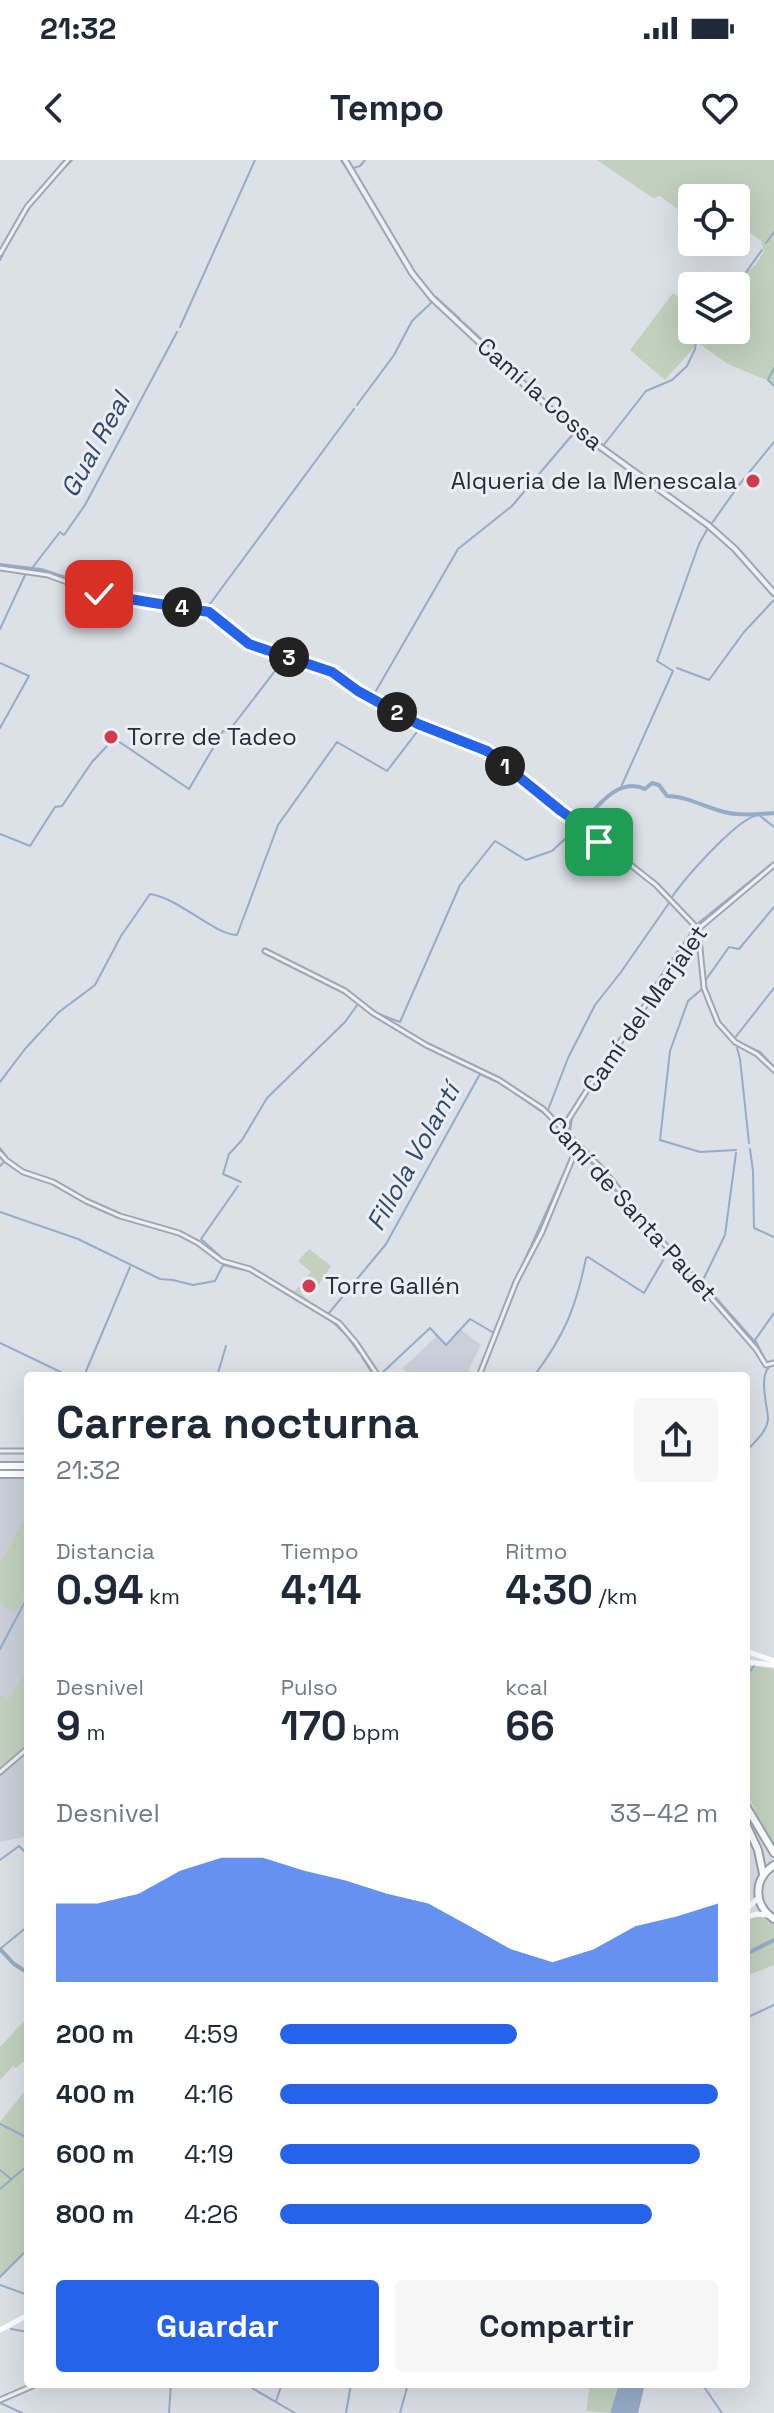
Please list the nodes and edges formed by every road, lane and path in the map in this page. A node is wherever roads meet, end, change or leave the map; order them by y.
1 (68, 160) edge
2 (345, 160) edge
3 (0, 254) edge
4 (0, 568) edge
5 (774, 593) edge
6 (774, 865) edge
7 (698, 929) junction
8 (265, 951) dead end
9 (774, 1070) edge
10 (566, 1132) junction
11 (578, 1145) junction
12 (0, 1153) edge
13 (774, 1363) edge
14 (375, 1372) edge
15 (481, 1372) edge
16 (0, 1451) edge
17 (24, 1451) edge
18 (0, 1466) edge
19 (24, 1466) edge
20 (0, 1474) edge
21 (24, 1474) edge
22 (750, 1653) edge
23 (750, 1662) edge
24 (774, 1663) edge
25 (24, 1751) edge
26 (0, 1772) edge
27 (750, 1814) edge
28 (750, 1833) edge
29 (774, 1853) edge
30 (774, 1865) edge
31 (763, 1874) junction
32 (758, 1898) junction
33 (750, 1906) edge
34 (750, 1916) edge
35 (771, 1917) edge
36 (24, 2317) edge
37 (0, 2330) edge
38 (28, 2388) edge
39 (0, 2400) edge

1 - 3 street
2 - 5 street, Camí la Cossa
4 - 7 street
6 - 7 street, Camí del Marjalet
7 - 9 street
7 - 10 street, Camí del Marjalet
8 - 10 street, Camí de Santa Pauet
10 - 11 street, Camí de Santa Pauet
11 - 13 street, Camí de Santa Pauet
11 - 15 street
12 - 14 street
16 - 17 street
18 - 19 main road
20 - 21 main road
22 - 24 main road
23 - 24 main road
25 - 26 street
27 - 29 main road
28 - 31 main road
30 - 31 main road
31 - 32 main road
32 - 33 main road
32 - 35 main road
34 - 35 main road
36 - 37 main road
38 - 39 street

